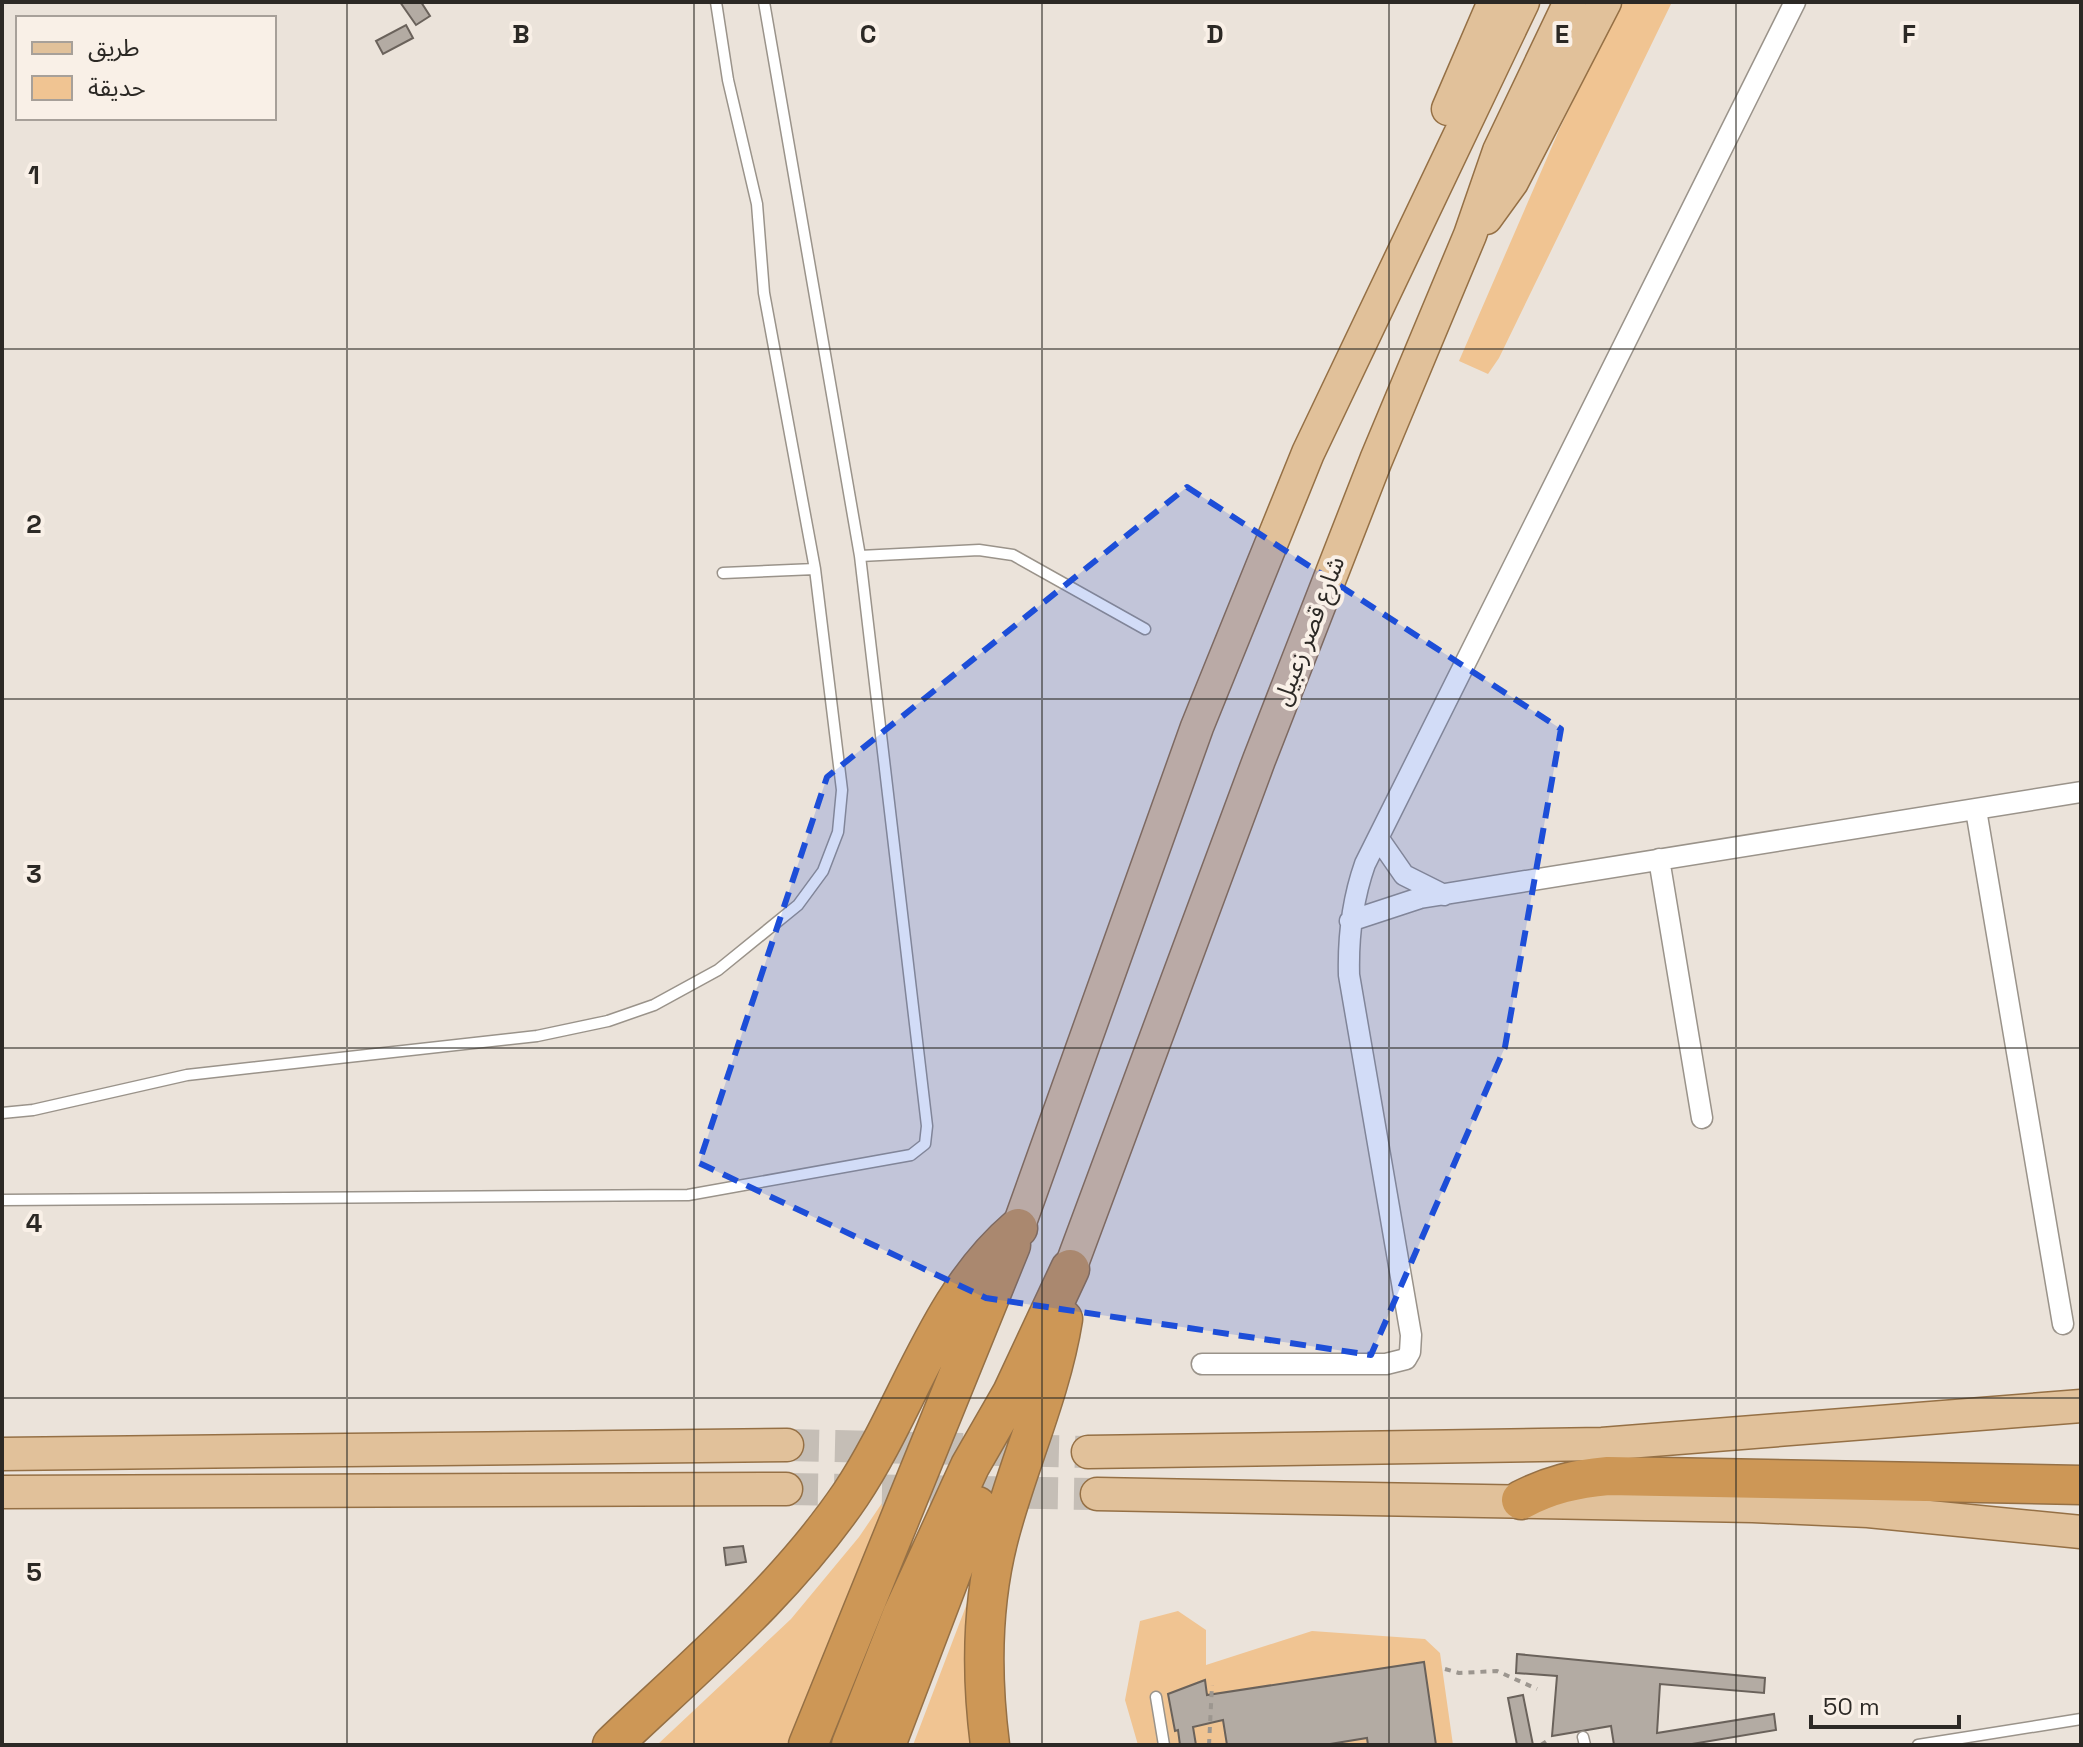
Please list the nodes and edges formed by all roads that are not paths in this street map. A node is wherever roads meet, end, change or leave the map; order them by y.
1 (716, 2) edge
2 (764, 2) edge
3 (1494, 2) edge
4 (1523, 2) edge
5 (1570, 2) edge
6 (1605, 2) edge
7 (1795, 2) edge
8 (1416, 220) junction
9 (1470, 235) junction
10 (860, 556) junction
11 (815, 569) junction
12 (723, 573) dead end
13 (1145, 629) dead end
14 (2081, 792) edge
15 (1976, 810) junction
16 (1379, 839) junction
17 (1659, 859) junction
18 (1444, 895) junction
19 (1350, 921) junction
20 (2, 1113) edge
21 (1702, 1118) dead end
22 (2, 1200) edge
23 (1018, 1228) junction
24 (1070, 1269) junction
25 (2063, 1324) dead end
26 (1202, 1364) dead end
27 (1012, 1393) junction
28 (2081, 1406) edge
29 (787, 1445) tunnel mouth
30 (1088, 1452) tunnel mouth
31 (2, 1454) edge
32 (2081, 1485) edge
33 (786, 1489) tunnel mouth
34 (2, 1492) edge
35 (1097, 1494) tunnel mouth
36 (1521, 1500) junction
37 (2031, 1525) junction
38 (2081, 1532) edge
39 (2081, 1543) edge
40 (1156, 1697) dead end
41 (2081, 1719) edge
42 (612, 1745) edge
43 (808, 1745) edge
44 (851, 1745) edge
45 (886, 1745) edge
46 (990, 1745) edge
47 (1164, 1745) edge
48 (1918, 1745) edge

1 - 11 lane
2 - 10 lane
3 - 8 main road
4 - 8 main road
5 - 9 main road, شارع قصر زعبيل
6 - 9 main road
7 - 16 street
8 - 23 main road
9 - 24 main road, شارع قصر زعبيل
10 - 13 lane
10 - 22 lane
11 - 12 lane
11 - 20 lane
14 - 15 street
15 - 17 street
15 - 25 street
16 - 18 street
16 - 19 street
17 - 18 street
17 - 21 street
18 - 19 street
19 - 26 street
23 - 42 highway
23 - 43 highway
24 - 27 highway
24 - 46 highway
27 - 44 highway
27 - 45 highway
28 - 30 main road
29 - 31 main road
32 - 36 highway
33 - 34 main road
35 - 36 main road
36 - 37 main road
37 - 38 main road
37 - 39 lane
40 - 47 lane
41 - 48 lane

